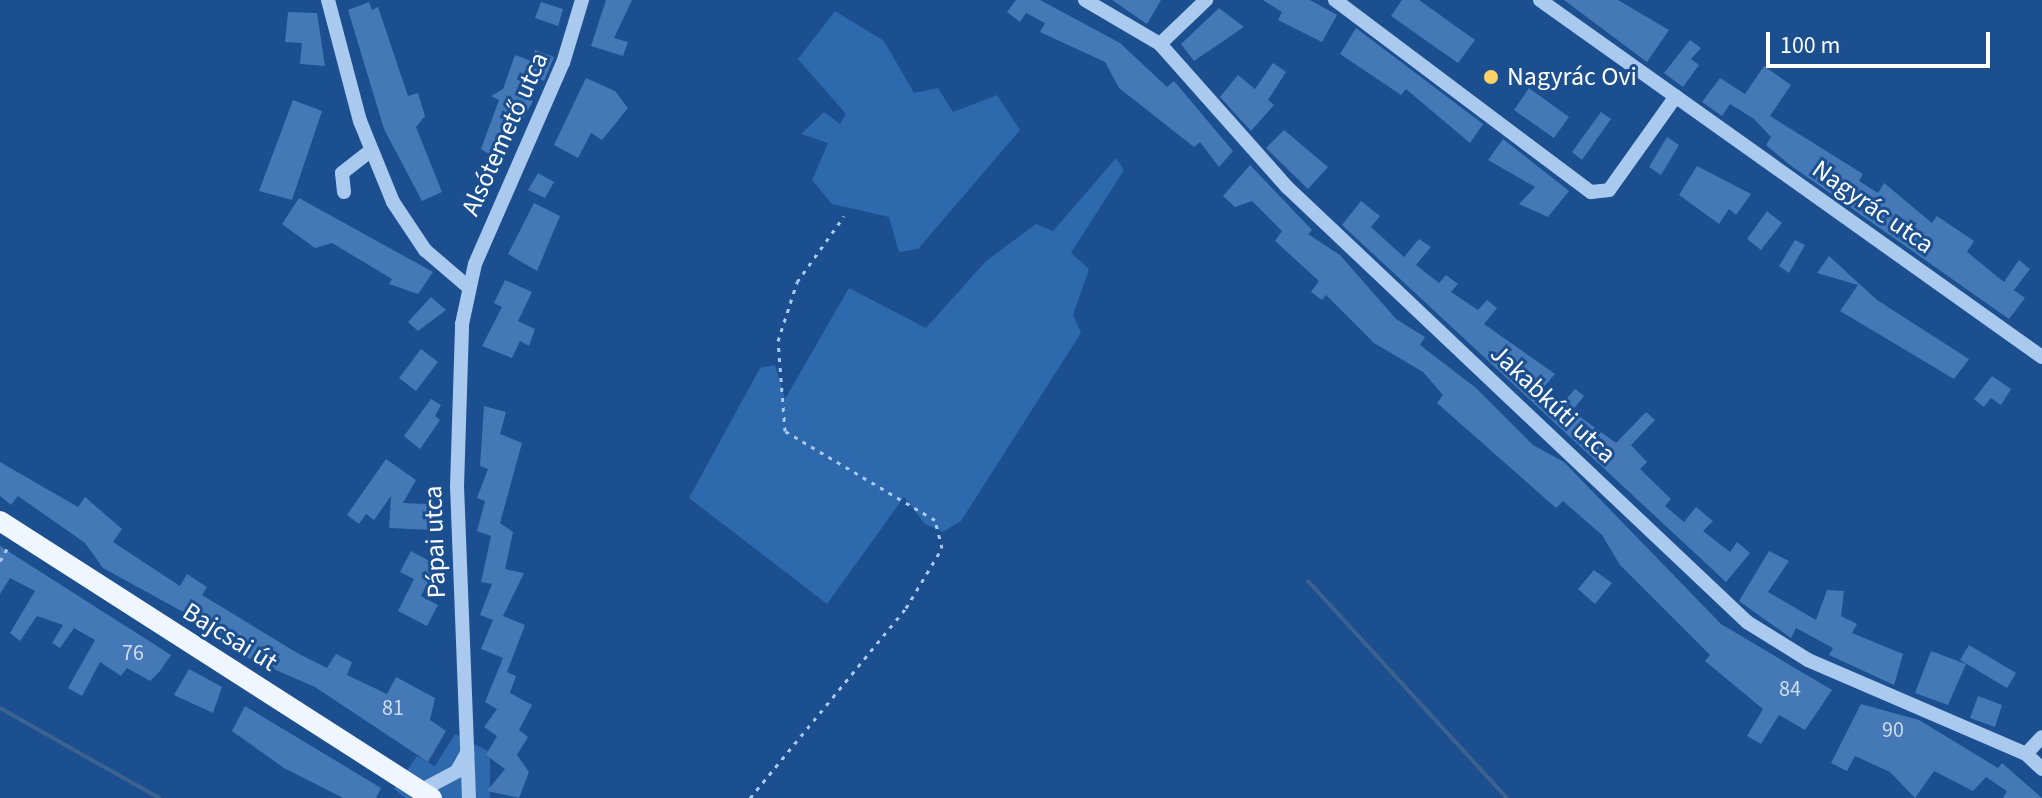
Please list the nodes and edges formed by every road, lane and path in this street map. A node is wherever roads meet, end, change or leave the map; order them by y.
1 (328, 0) edge
2 (582, 0) edge
3 (1085, 0) edge
4 (1206, 0) edge
5 (1335, 0) edge
6 (1540, 0) edge
7 (1160, 44) junction
8 (1676, 96) junction
9 (371, 150) junction
10 (344, 192) dead end
11 (844, 216) dead end
12 (467, 286) junction
13 (2042, 357) edge
14 (0, 521) edge
15 (2042, 737) edge
16 (468, 749) junction
17 (2026, 754) junction
18 (2042, 769) edge
19 (427, 794) edge
20 (469, 798) edge
21 (750, 798) edge

1 - 9 street
2 - 12 street, Alsótemető utca
3 - 7 street, Jakabkúti utca
4 - 7 street
5 - 8 street
6 - 8 street, Nagyrác utca
7 - 17 street, Jakabkúti utca
8 - 13 street, Nagyrác utca
9 - 10 street
9 - 12 street
11 - 21 path
12 - 16 street, Pápai utca
14 - 19 main road, Bajcsai út
15 - 17 street
16 - 19 street
16 - 20 street, Pápai utca
17 - 18 street, Jakabkúti utca

